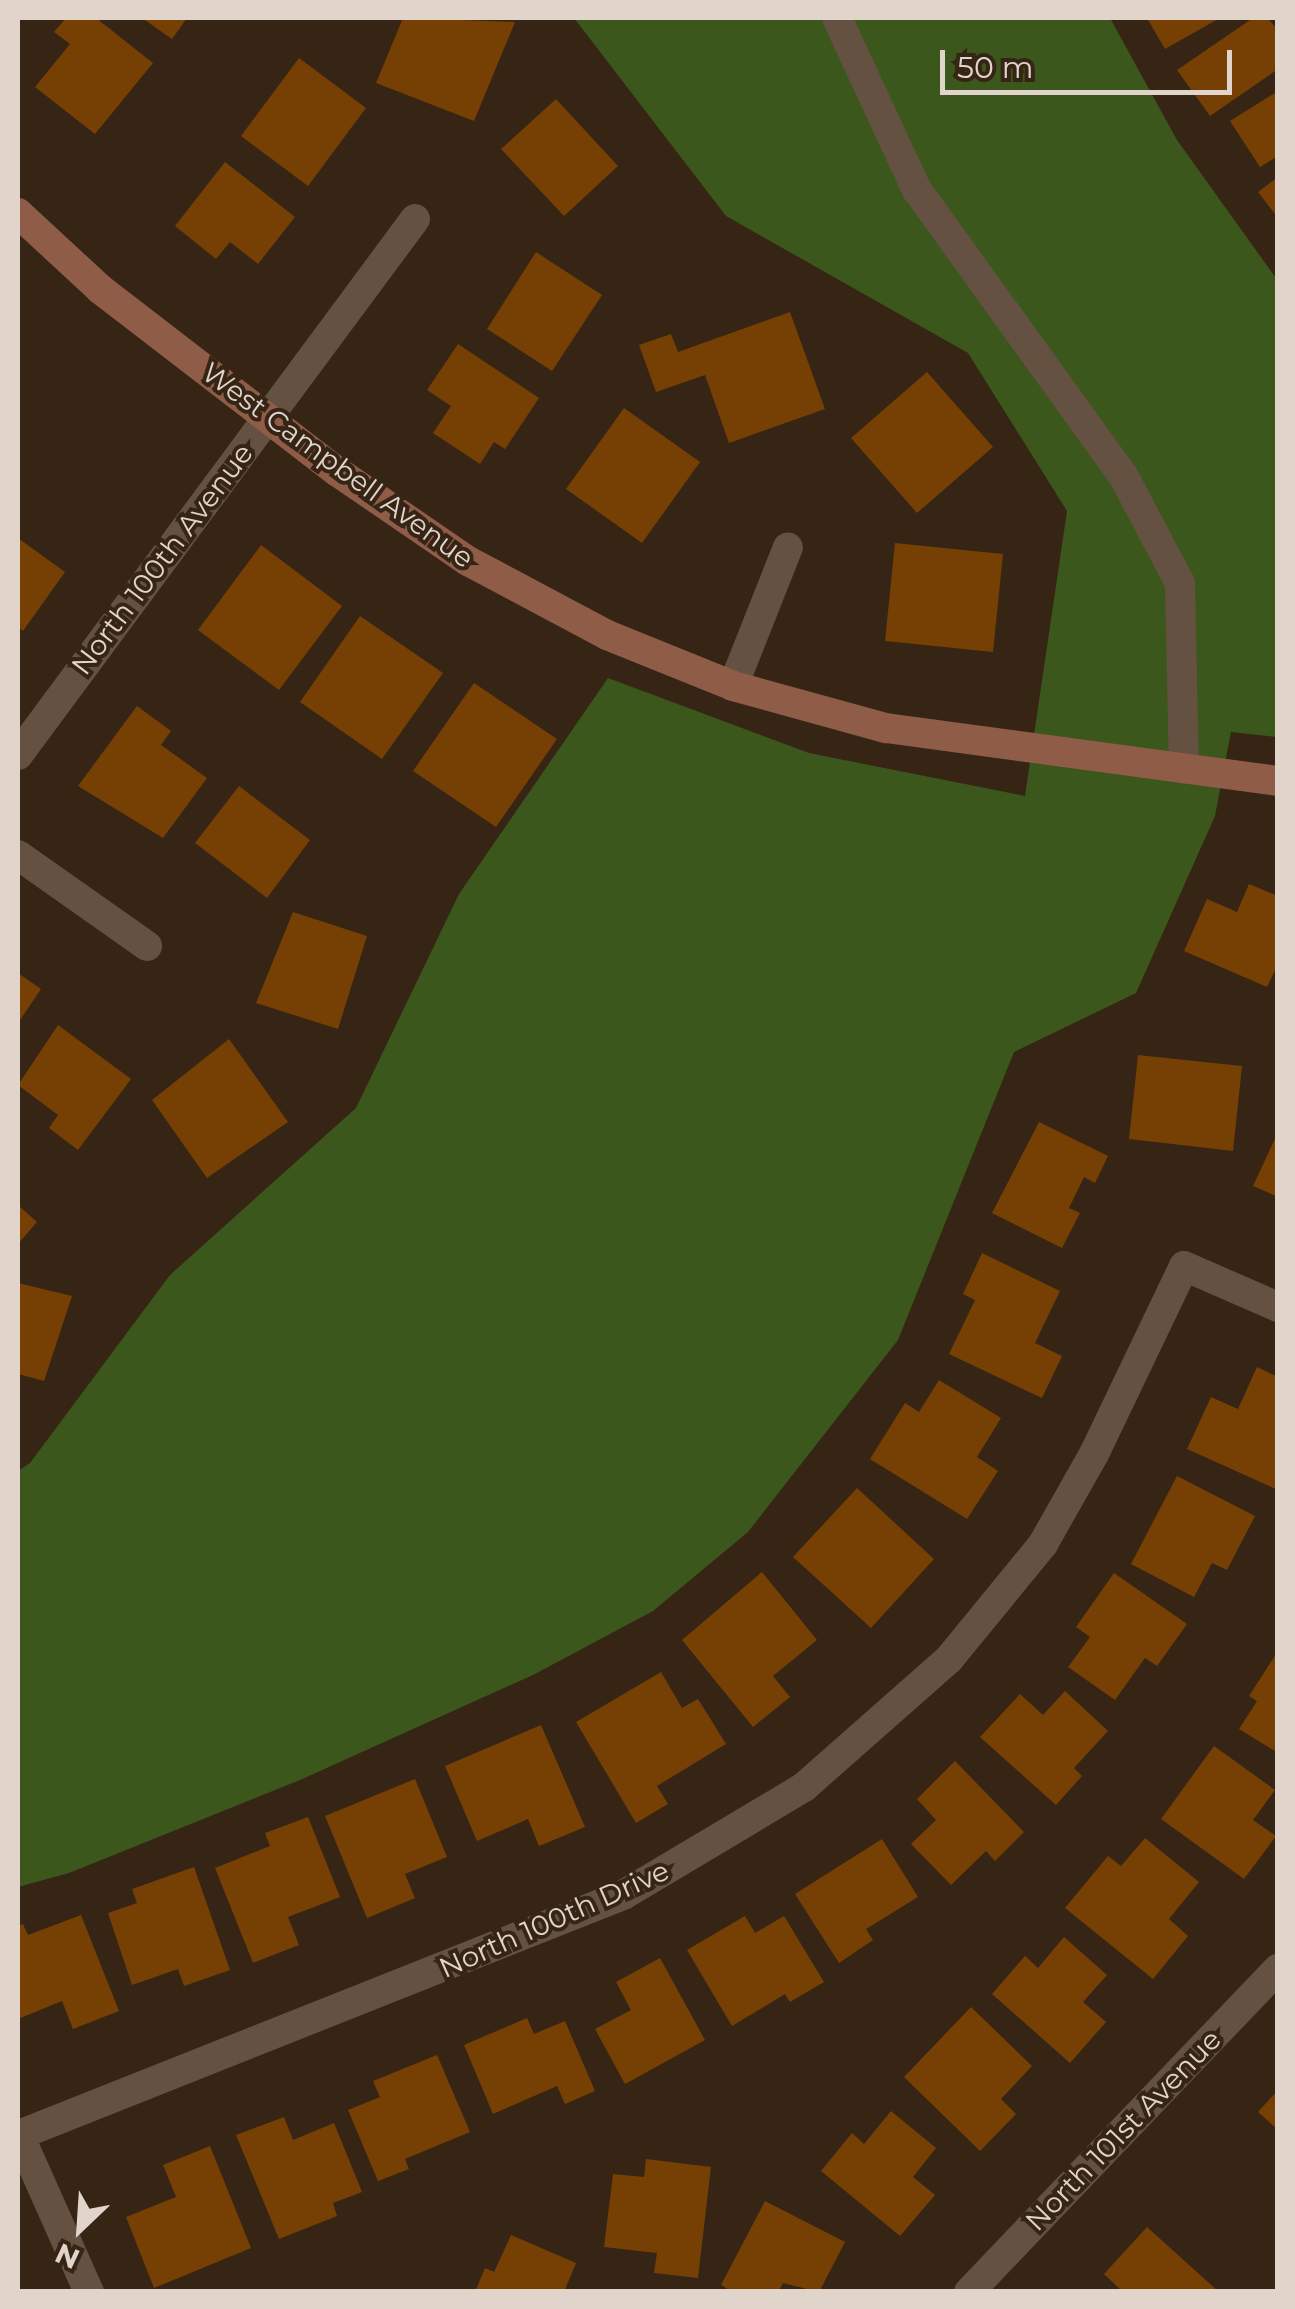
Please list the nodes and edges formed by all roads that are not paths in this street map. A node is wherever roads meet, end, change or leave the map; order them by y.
1 (837, 18) edge
2 (18, 214) edge
3 (415, 219) dead end
4 (268, 417) junction
5 (788, 547) dead end
6 (733, 686) junction
7 (18, 756) edge
8 (1184, 769) junction
9 (1278, 780) edge
10 (18, 855) edge
11 (147, 946) dead end
12 (1278, 1307) edge
13 (1278, 1969) edge
14 (19, 2135) edge
15 (89, 2292) edge
16 (969, 2292) edge

1 - 8 street
2 - 4 street, West Campbell Avenue
3 - 4 street, North 100th Avenue
4 - 6 street, West Campbell Avenue
4 - 7 street, North 100th Avenue
5 - 6 street
6 - 8 street, West Campbell Avenue
8 - 9 street, West Campbell Avenue
10 - 11 street
12 - 14 street, North 100th Drive
13 - 16 street, North 101st Avenue
14 - 15 street

